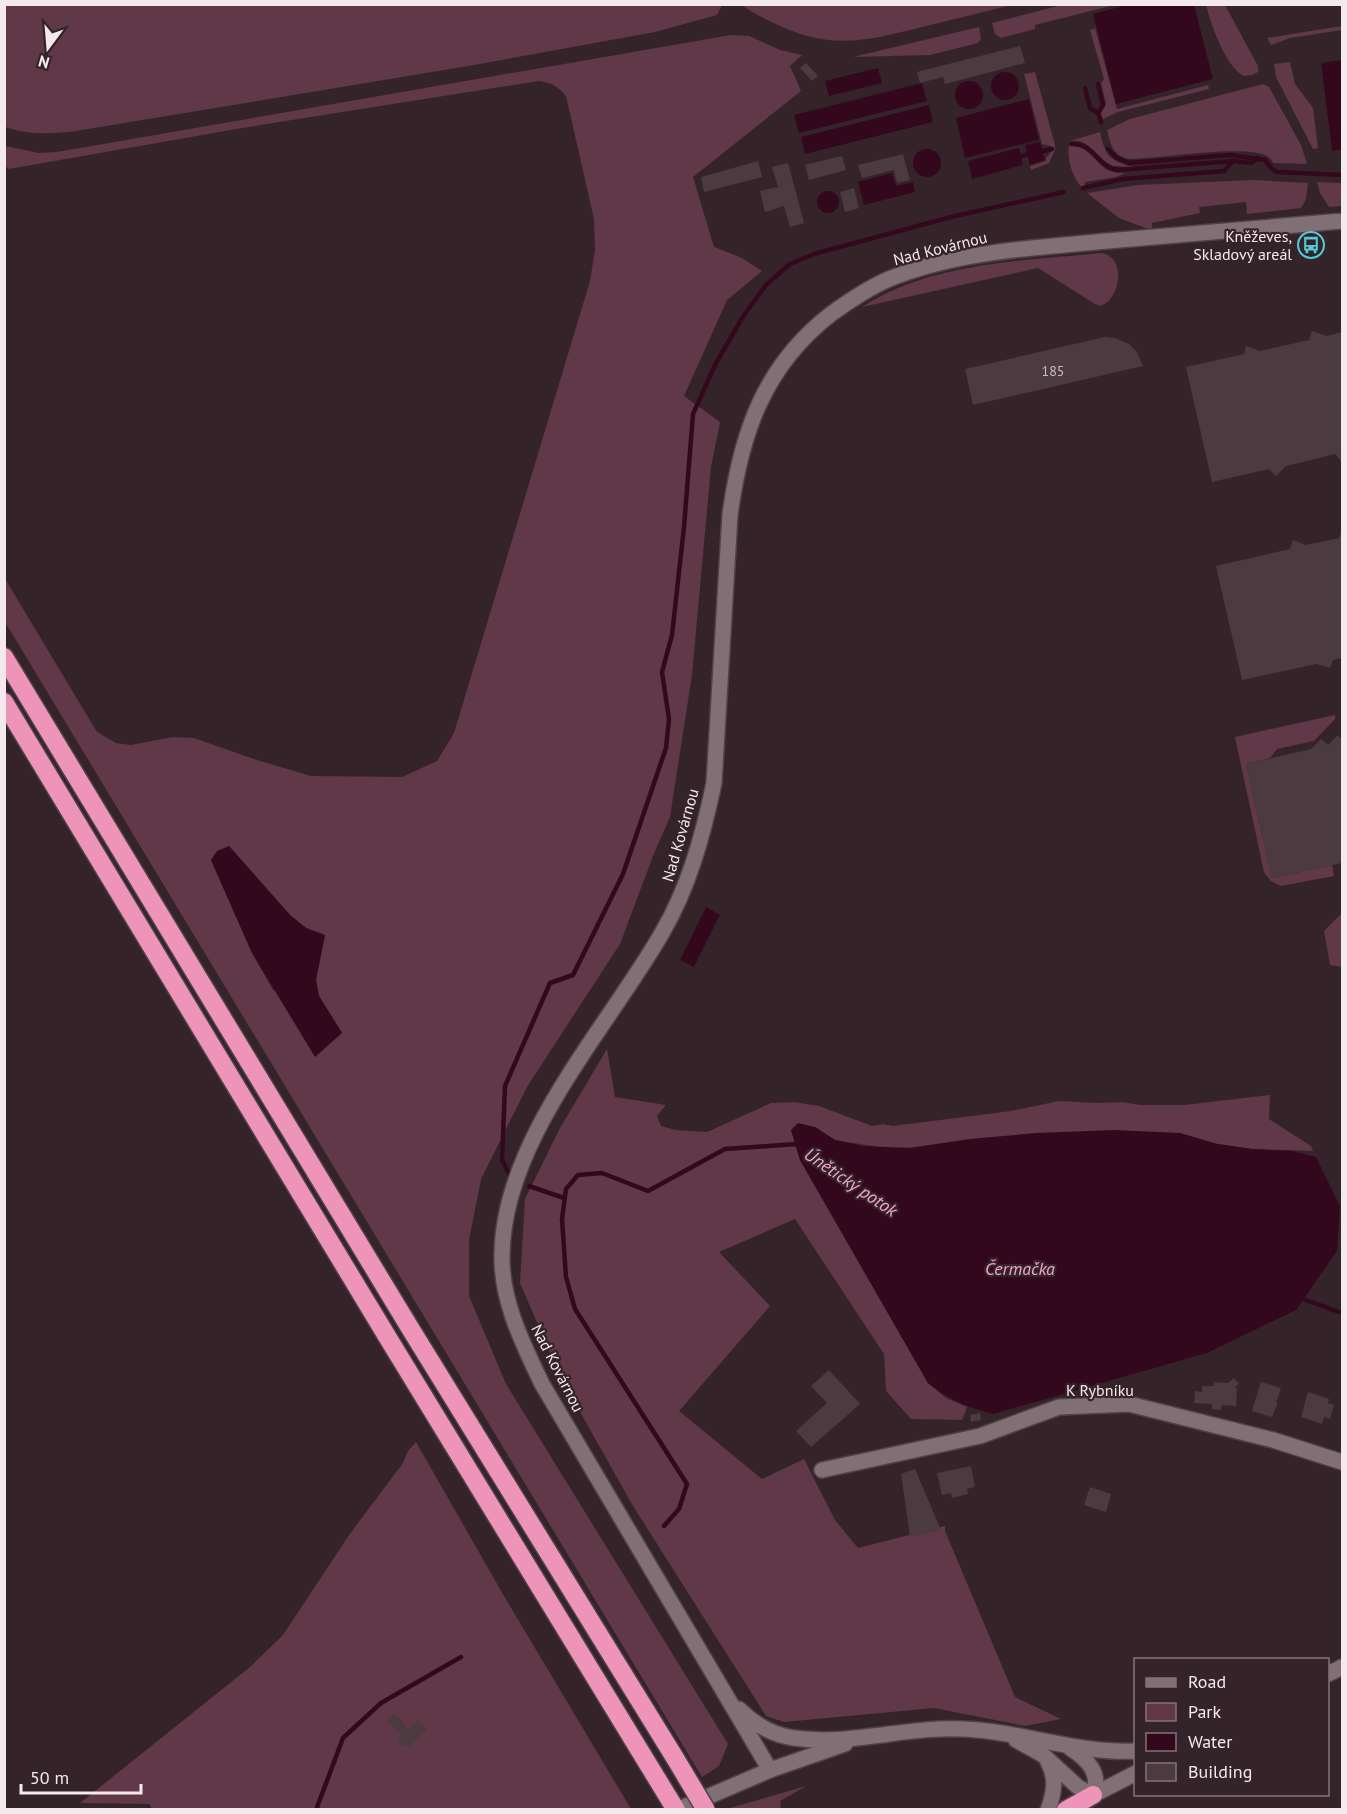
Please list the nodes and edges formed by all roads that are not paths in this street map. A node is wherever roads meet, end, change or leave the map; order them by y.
1 (1342, 221) edge
2 (4, 657) edge
3 (4, 702) edge
4 (1342, 1462) edge
5 (822, 1470) dead end
6 (726, 1696) junction
7 (988, 1731) junction
8 (868, 1737) junction
9 (1064, 1745) junction
10 (1134, 1751) edge
11 (1042, 1755) junction
12 (770, 1770) junction
13 (1134, 1774) edge
14 (1093, 1795) junction
15 (687, 1808) edge
16 (1048, 1809) edge
17 (1066, 1809) edge

1 - 6 street, Nad Kovárnou
2 - 15 highway, bridge
3 - 15 highway
4 - 5 street, K Rybníku
6 - 8 street
6 - 12 street, Nad Kovárnou
7 - 8 street
7 - 9 street
7 - 11 street
8 - 12 street
9 - 10 street
9 - 14 street
11 - 14 street
11 - 16 street
12 - 15 street
13 - 14 street
14 - 17 highway

